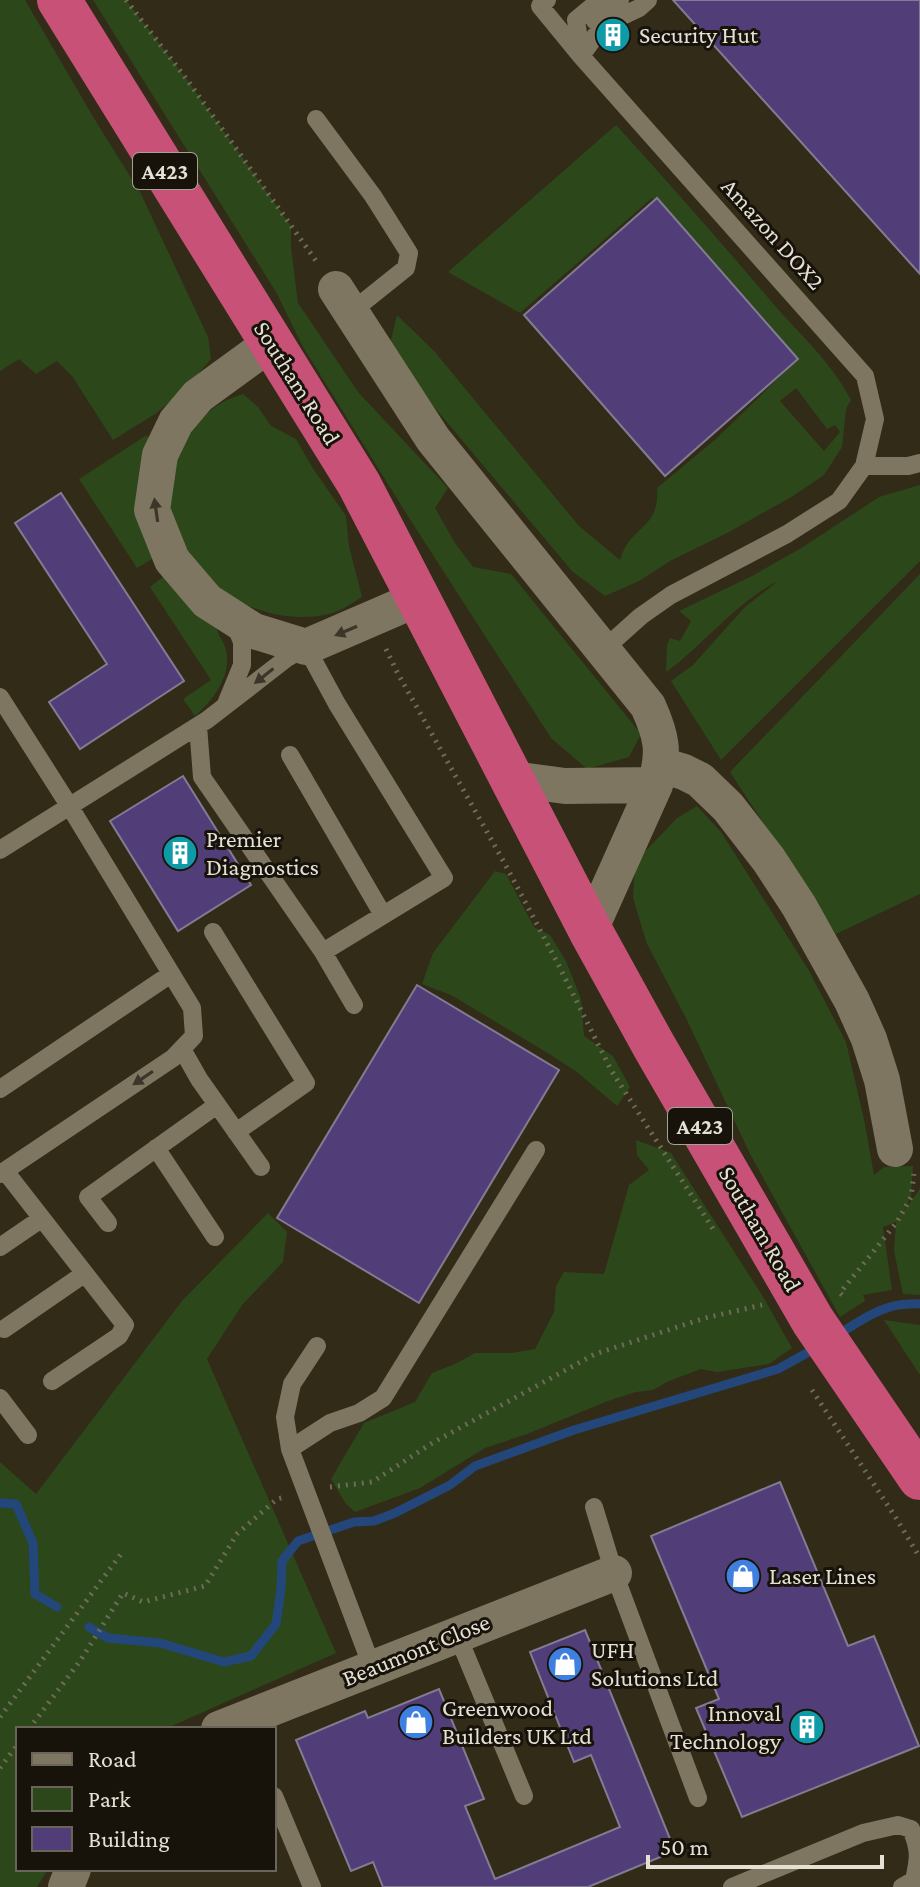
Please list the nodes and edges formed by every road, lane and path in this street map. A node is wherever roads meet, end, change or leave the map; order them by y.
1 (59, 0) edge
2 (126, 0) edge
3 (547, 0) edge
4 (600, 0) edge
5 (620, 0) edge
6 (648, 0) edge
7 (581, 56) junction
8 (316, 119) dead end
9 (344, 300) junction
10 (272, 342) junction
11 (920, 463) edge
12 (864, 466) junction
13 (417, 599) junction
14 (232, 617) junction
15 (372, 619) junction
16 (306, 647) junction
17 (603, 650) junction
18 (0, 697) edge
19 (225, 707) junction
20 (198, 726) junction
21 (290, 755) dead end
22 (658, 775) junction
23 (512, 779) junction
24 (70, 807) junction
25 (0, 850) edge
26 (383, 915) junction
27 (590, 930) junction
28 (213, 932) dead end
29 (323, 952) junction
30 (171, 974) junction
31 (354, 1005) dead end
32 (182, 1049) junction
33 (0, 1089) edge
34 (217, 1105) junction
35 (236, 1132) junction
36 (156, 1148) junction
37 (895, 1149) joint
38 (536, 1150) dead end
39 (261, 1167) dead end
40 (3, 1172) edge
41 (41, 1219) junction
42 (108, 1223) dead end
43 (215, 1237) dead end
44 (720, 1239) dead end
45 (0, 1247) edge
46 (84, 1274) junction
47 (763, 1304) dead end
48 (826, 1307) junction
49 (4, 1329) dead end
50 (317, 1346) dead end
51 (824, 1374) junction
52 (52, 1381) dead end
53 (0, 1398) edge
54 (28, 1435) dead end
55 (290, 1449) junction
56 (920, 1478) edge
57 (305, 1490) junction
58 (594, 1507) dead end
59 (124, 1550) dead end
60 (920, 1558) edge
61 (614, 1573) junction
62 (457, 1634) junction
63 (372, 1667) junction
64 (0, 1717) edge
65 (236, 1726) edge
66 (30, 1727) edge
67 (16, 1747) edge
68 (0, 1768) edge
69 (524, 1796) dead end
70 (698, 1798) dead end
71 (276, 1801) edge
72 (312, 1887) edge
73 (732, 1887) edge
74 (902, 1887) edge

1 - 10 highway, Southam Road / A423
2 - 9 path
3 - 7 lane, Amazon DOX2
4 - 7 lane
5 - 7 lane
6 - 7 lane
7 - 12 lane, Amazon DOX2
8 - 9 lane
9 - 17 street
10 - 13 highway, Southam Road / A423
14 -> 10 street
11 - 12 lane
12 - 17 lane
13 - 15 street
13 - 23 highway, Southam Road / A423
14 - 16 street
14 - 19 lane
15 -> 16 street
15 - 44 path
16 -> 19 lane
16 - 26 lane
17 - 22 street
18 - 24 lane
19 - 20 lane
20 - 24 lane
20 - 29 lane
21 - 26 lane
22 - 23 street
22 - 27 street
22 - 37 street
23 - 27 highway, Southam Road / A423
24 - 25 lane
24 - 30 lane
26 - 29 lane
27 - 48 highway, Southam Road / A423
28 - 35 lane
29 - 31 lane
30 - 32 lane
30 - 33 lane
32 - 34 lane
32 -> 40 lane
34 - 35 lane
34 - 36 lane
35 - 39 lane
36 - 42 lane
36 - 43 lane
37 - 48 path
38 - 55 lane
40 - 41 lane
41 - 45 lane
41 - 46 lane
46 - 49 lane
46 - 52 lane
47 - 57 path
48 - 51 highway, Southam Road / A423
50 - 55 lane
51 - 56 highway, Southam Road / A423
51 - 60 path
53 - 54 lane
55 - 57 lane
57 - 63 lane
57 - 66 path
58 - 61 lane
59 - 64 path
61 - 62 street, Beaumont Close
61 - 70 lane
62 - 63 street, Beaumont Close
62 - 69 lane
63 - 65 street, Beaumont Close
67 - 68 path
71 - 72 lane
73 - 74 lane

